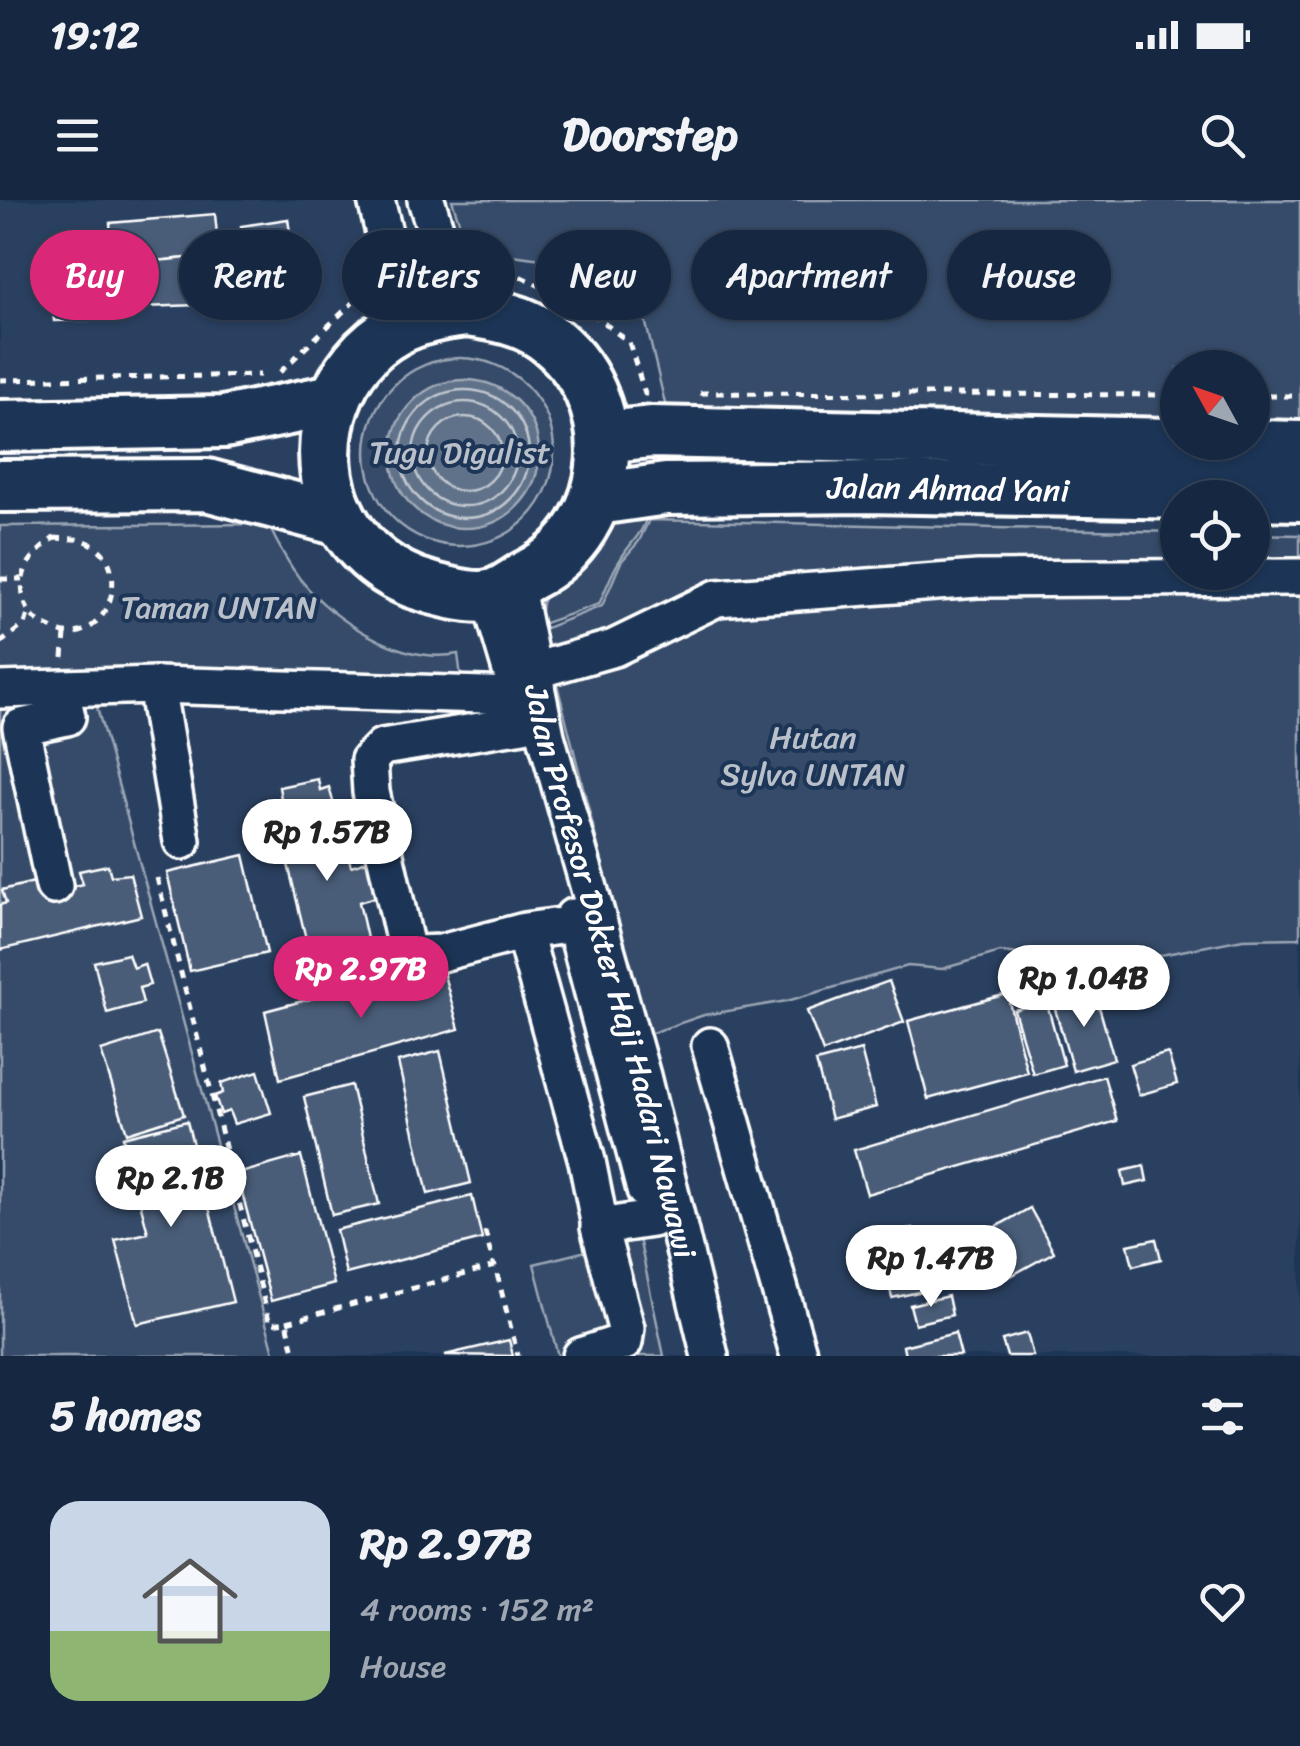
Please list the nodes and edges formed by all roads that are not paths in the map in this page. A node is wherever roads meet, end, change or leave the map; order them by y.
1 (376, 200) edge
2 (426, 200) edge
3 (436, 230) edge
4 (419, 320) edge
5 (514, 320) edge
6 (392, 332) junction
7 (334, 400) junction
8 (0, 426) edge
9 (605, 438) junction
10 (1300, 446) edge
11 (0, 486) edge
12 (1300, 495) edge
13 (597, 498) junction
14 (340, 520) junction
15 (1300, 577) edge
16 (502, 590) junction
17 (156, 685) junction
18 (0, 690) edge
19 (61, 690) junction
20 (528, 694) junction
21 (182, 841) dead end
22 (54, 886) dead end
23 (585, 917) junction
24 (527, 944) dead end
25 (710, 1046) dead end
26 (662, 1213) junction
27 (600, 1226) junction
28 (581, 1356) edge
29 (686, 1356) edge
30 (710, 1356) edge
31 (799, 1356) edge

1 - 6 street
2 - 3 street
4 - 6 highway
5 - 9 highway
6 - 7 highway
7 - 8 highway
7 - 14 highway
9 - 10 highway, Jalan Ahmad Yani
9 - 13 highway
11 - 14 highway
12 - 13 highway, Jalan Ahmad Yani
13 - 16 highway
14 - 16 highway
15 - 20 street
16 - 20 street, Jalan Profesor Dokter Haji Hadari Nawawi
17 - 19 street
17 - 20 street
17 - 21 street
18 - 19 street
19 - 22 street
20 - 23 street, Jalan Profesor Dokter Haji Hadari Nawawi
20 - 23 street
23 - 26 street, Jalan Profesor Dokter Haji Hadari Nawawi
24 - 27 street
25 - 31 street
26 - 27 street
26 - 29 street, Jalan Profesor Dokter Haji Hadari Nawawi
26 - 30 street, Jalan Profesor Dokter Haji Hadari Nawawi
27 - 28 street

